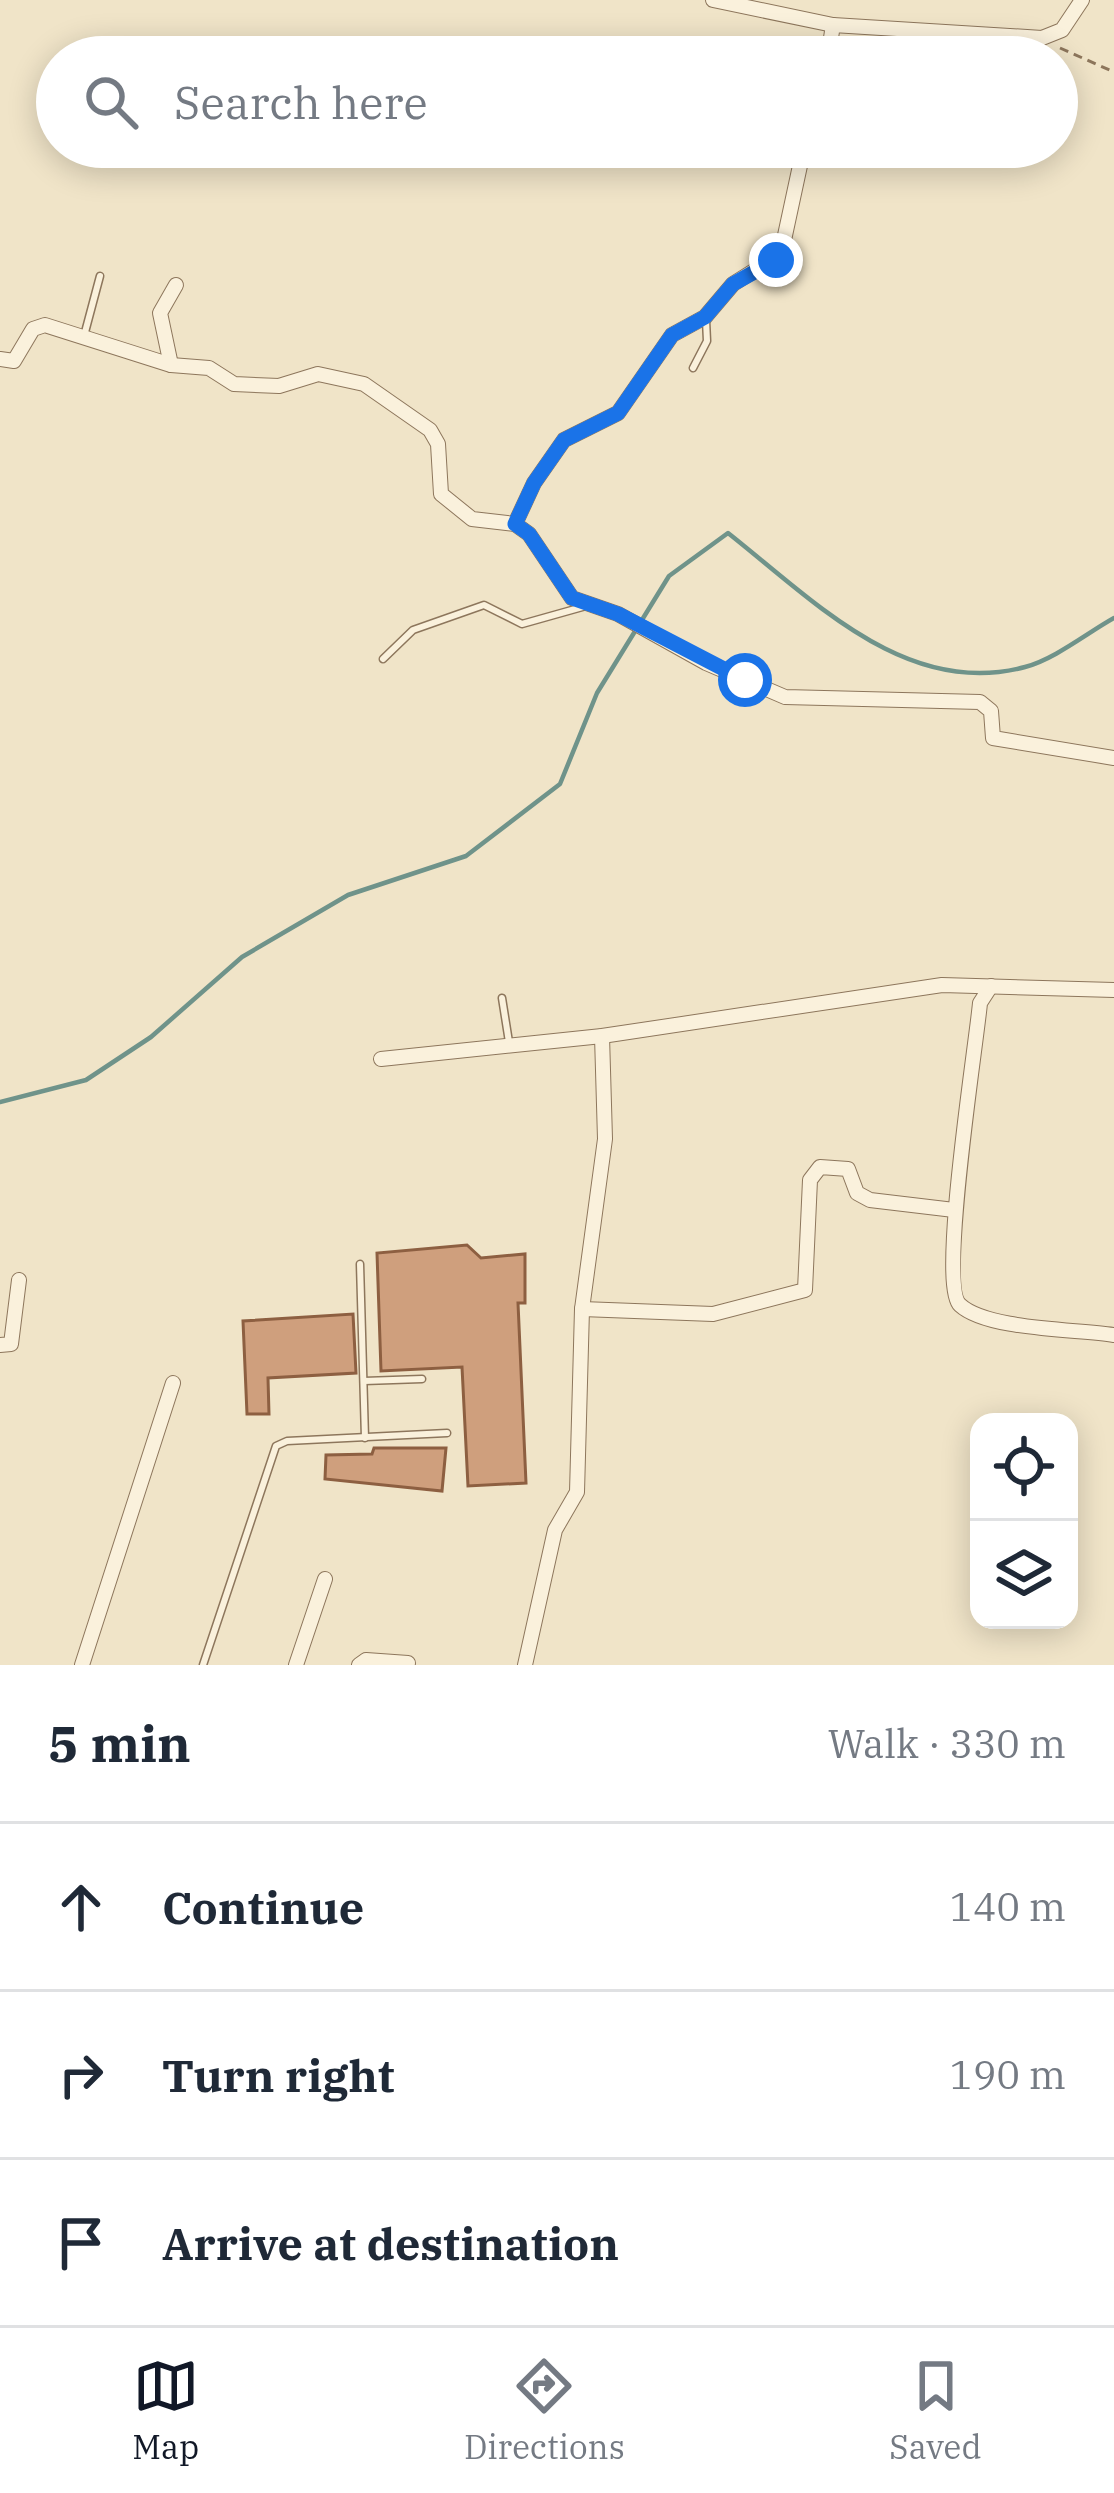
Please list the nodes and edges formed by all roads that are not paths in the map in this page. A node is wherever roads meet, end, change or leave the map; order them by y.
1 (713, 0) edge
2 (1082, 0) edge
3 (833, 26) junction
4 (831, 36) edge
5 (1007, 36) edge
6 (1047, 36) edge
7 (799, 168) edge
8 (100, 276) dead end
9 (176, 285) dead end
10 (705, 317) junction
11 (84, 337) junction
12 (0, 359) edge
13 (171, 365) junction
14 (693, 368) dead end
15 (515, 524) junction
16 (592, 604) junction
17 (383, 659) dead end
18 (1114, 758) edge
19 (991, 986) junction
20 (1114, 990) edge
21 (502, 998) dead end
22 (602, 1036) junction
23 (509, 1046) junction
24 (381, 1059) dead end
25 (954, 1210) junction
26 (360, 1264) dead end
27 (19, 1280) dead end
28 (582, 1309) junction
29 (1114, 1335) edge
30 (0, 1345) edge
31 (422, 1379) dead end
32 (364, 1381) junction
33 (173, 1383) dead end
34 (447, 1433) dead end
35 (365, 1438) junction
36 (325, 1579) dead end
37 (408, 1663) edge
38 (82, 1665) edge
39 (203, 1665) edge
40 (296, 1665) edge
41 (359, 1665) edge
42 (525, 1665) edge

1 - 3 street
2 - 6 street
3 - 4 street
3 - 5 street
7 - 10 street
8 - 11 lane
9 - 13 street
10 - 14 lane
10 - 15 street
11 - 12 street
11 - 13 street
13 - 15 street
15 - 16 street
16 - 17 lane
16 - 18 street
19 - 20 street
19 - 22 street
19 - 25 street
21 - 23 lane
22 - 23 street
22 - 28 street
23 - 24 street
25 - 28 street
25 - 29 street
26 - 32 lane
27 - 30 street
28 - 42 street
31 - 32 lane
32 - 35 lane
33 - 38 street
34 - 35 lane
35 - 39 lane
36 - 40 street
37 - 41 street

